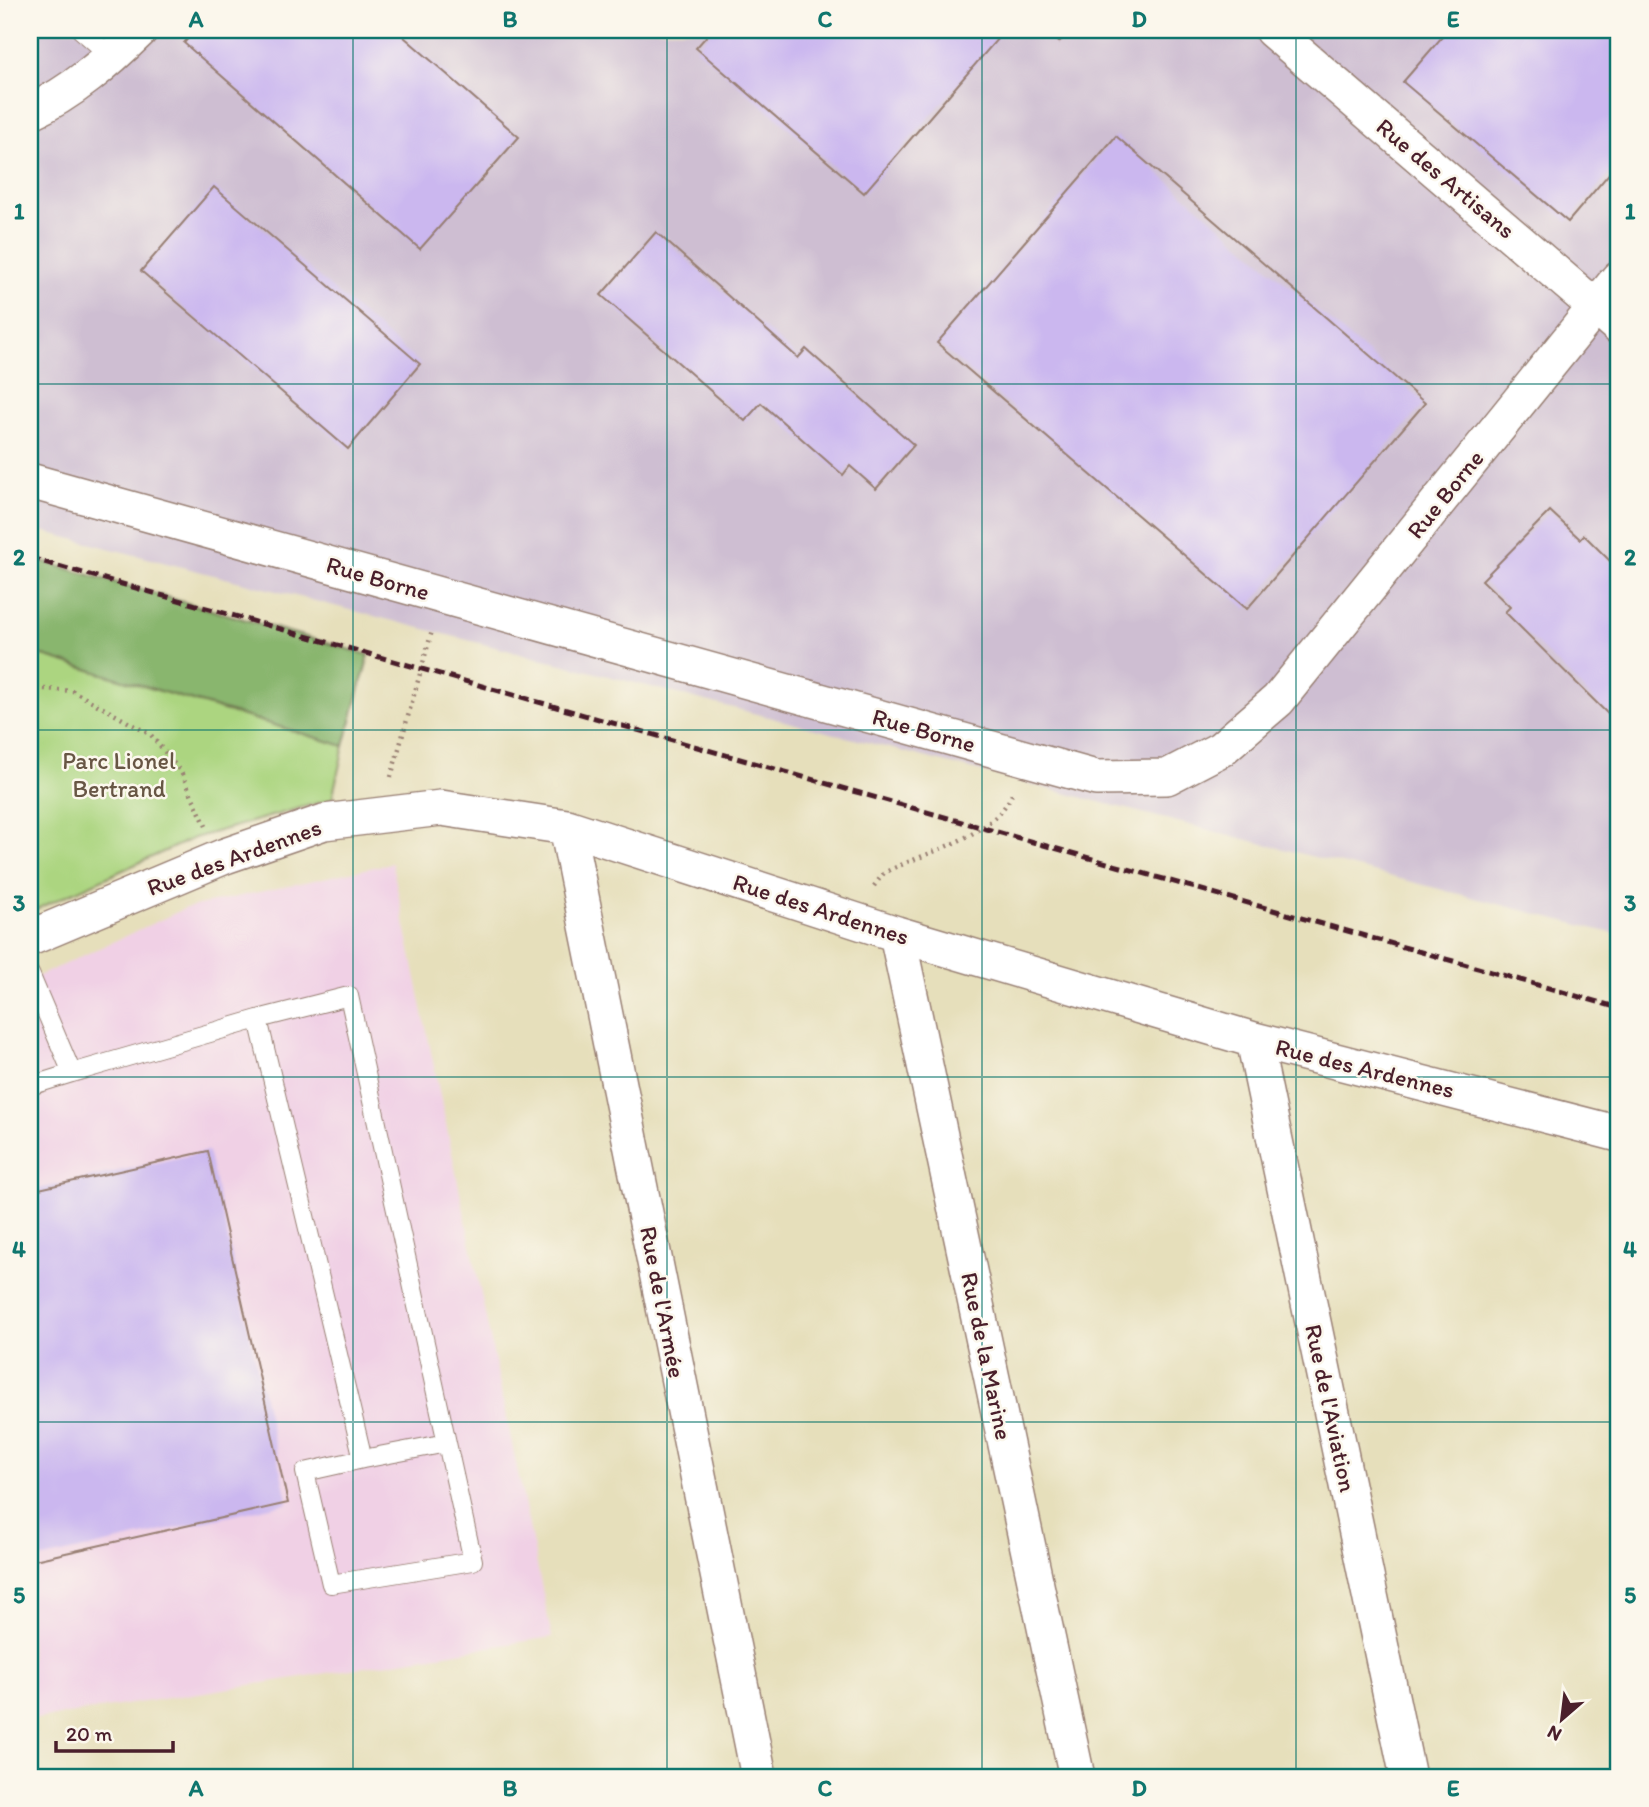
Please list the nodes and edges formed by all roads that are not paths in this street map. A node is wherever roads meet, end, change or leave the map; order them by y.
1 (80, 30) edge
2 (140, 30) edge
3 (1272, 30) edge
4 (112, 57) junction
5 (30, 112) edge
6 (1619, 278) edge
7 (1608, 317) edge
8 (30, 481) edge
9 (567, 827) junction
10 (897, 934) junction
11 (30, 939) edge
12 (30, 974) edge
13 (258, 1019) junction
14 (1254, 1040) junction
15 (72, 1073) junction
16 (30, 1086) edge
17 (1619, 1134) edge
18 (447, 1443) junction
19 (363, 1458) junction
20 (759, 1777) edge
21 (1077, 1777) edge
22 (1408, 1777) edge

1 - 4 lane
2 - 4 street
3 - 7 street, Rue des Artisans
4 - 5 street
6 - 7 street, Rue Borne
7 - 8 street, Rue Borne
9 - 10 street, Rue des Ardennes
9 - 11 street, Rue des Ardennes
9 - 20 street, Rue de l'Armée
10 - 14 street, Rue des Ardennes
10 - 21 street, Rue de la Marine
12 - 15 lane
13 - 15 lane
13 - 18 lane
13 - 19 lane
14 - 17 street, Rue des Ardennes
14 - 22 street, Rue de l'Aviation
15 - 16 lane
18 - 19 lane
18 - 19 lane

